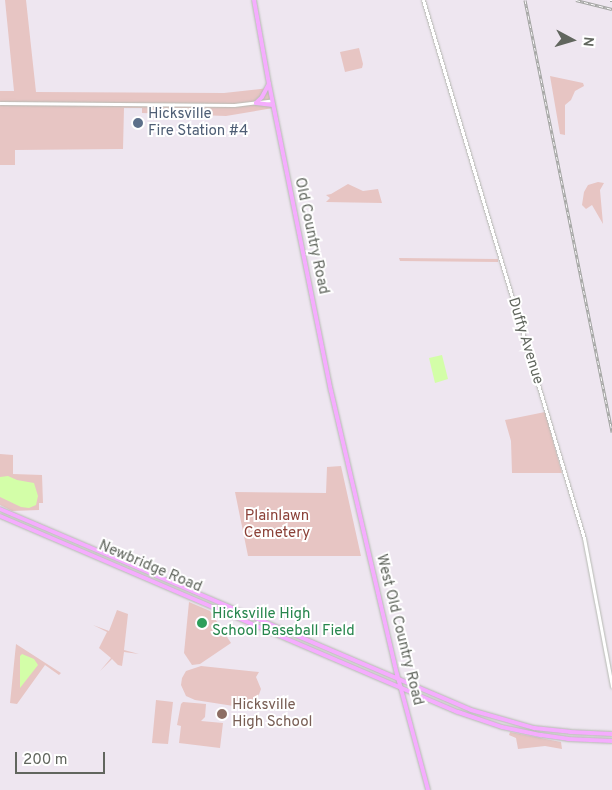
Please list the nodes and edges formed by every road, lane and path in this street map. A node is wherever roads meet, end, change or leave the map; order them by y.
1 (254, 0) edge
2 (423, 0) edge
3 (268, 84) junction
4 (272, 100) junction
5 (0, 103) edge
6 (256, 103) junction
7 (273, 105) junction
8 (351, 475) joint
9 (0, 509) edge
10 (0, 516) edge
11 (30, 522) junction
12 (28, 528) junction
13 (398, 678) junction
14 (612, 686) edge
15 (401, 687) junction
16 (464, 707) junction
17 (463, 714) junction
18 (504, 721) junction
19 (502, 727) junction
20 (612, 734) edge
21 (612, 741) edge
22 (428, 790) edge

1 - 3 main road, Old Country Road
2 - 14 street, Duffy Avenue
3 - 4 main road, Old Country Road
3 - 6 main road
4 - 6 street
4 - 7 main road, Old Country Road
5 - 6 street
6 - 7 main road
7 - 8 main road, Old Country Road
8 - 13 main road, West Old Country Road
9 - 11 main road, Newbridge Road
10 - 12 main road, Newbridge Road
11 - 12 main road
11 - 13 main road, Newbridge Road
12 - 15 main road, Newbridge Road
13 - 15 main road, West Old Country Road
13 - 16 main road, Newbridge Road
15 - 17 main road, Newbridge Road
15 - 22 main road, West Old Country Road
16 - 17 main road
16 - 18 main road, Newbridge Road
17 - 19 main road, Newbridge Road
18 - 19 main road
18 - 20 main road, Newbridge Road
19 - 21 main road

